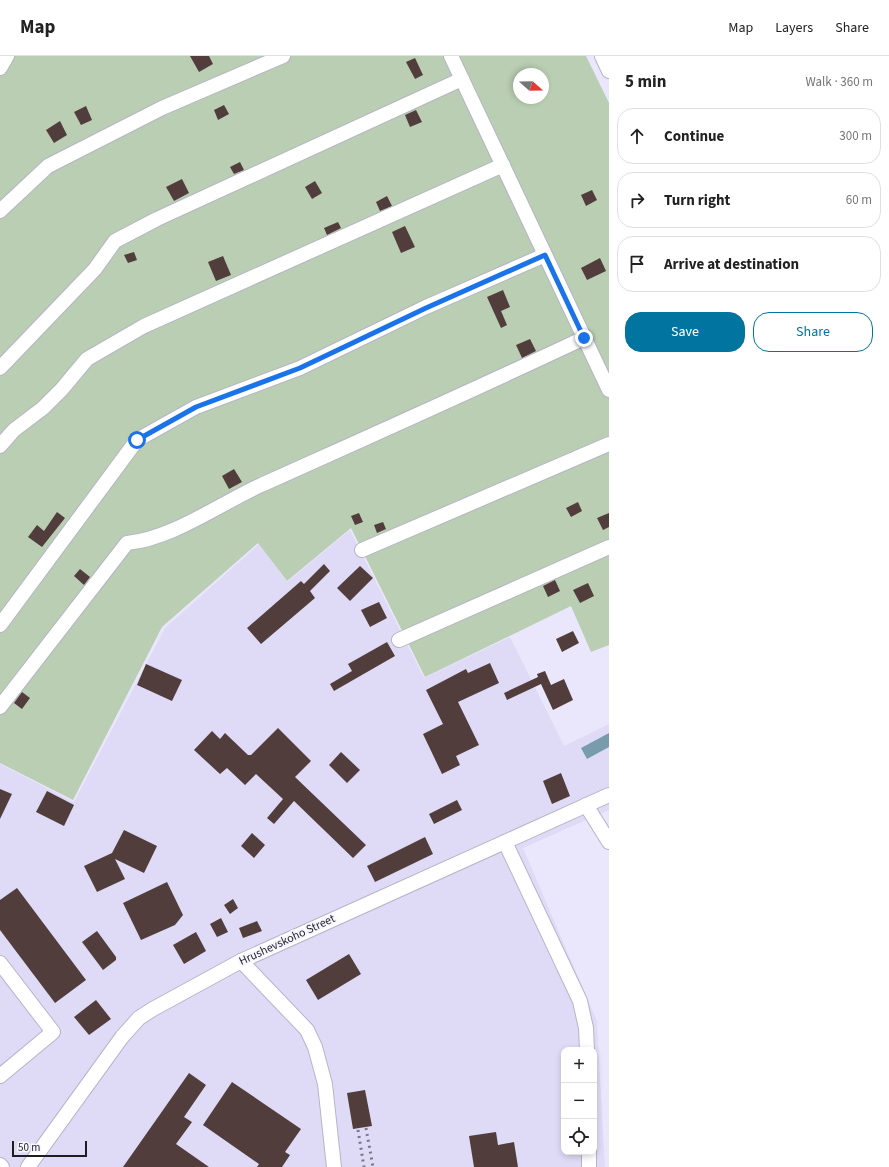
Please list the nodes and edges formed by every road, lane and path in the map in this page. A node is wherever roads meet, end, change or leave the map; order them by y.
1 (7, 56) edge
2 (283, 56) edge
3 (451, 56) edge
4 (602, 56) edge
5 (0, 68) edge
6 (609, 71) edge
7 (462, 79) junction
8 (503, 165) junction
9 (0, 211) edge
10 (545, 255) junction
11 (584, 338) junction
12 (0, 368) edge
13 (609, 390) edge
14 (609, 444) edge
15 (0, 446) edge
16 (609, 547) edge
17 (362, 550) dead end
18 (0, 625) edge
19 (399, 640) dead end
20 (0, 707) edge
21 (609, 795) edge
22 (586, 805) junction
23 (505, 842) junction
24 (609, 842) edge
25 (240, 961) junction
26 (0, 963) edge
27 (587, 1047) edge
28 (0, 1076) edge
29 (589, 1155) edge
30 (32, 1166) edge
31 (334, 1167) edge
32 (589, 1167) edge

1 - 5 street
2 - 9 street
3 - 7 street
4 - 6 street
7 - 8 street
7 - 12 street
8 - 10 street
8 - 15 street
10 - 11 street
10 - 18 street
11 - 13 street
11 - 20 street
14 - 17 street
16 - 19 street
21 - 22 street, Hrushevskoho Street
22 - 23 street, Hrushevskoho Street
22 - 24 street
23 - 25 street, Hrushevskoho Street
23 - 27 street
25 - 30 street, Hrushevskoho Street
25 - 31 street
26 - 28 street
29 - 32 street

